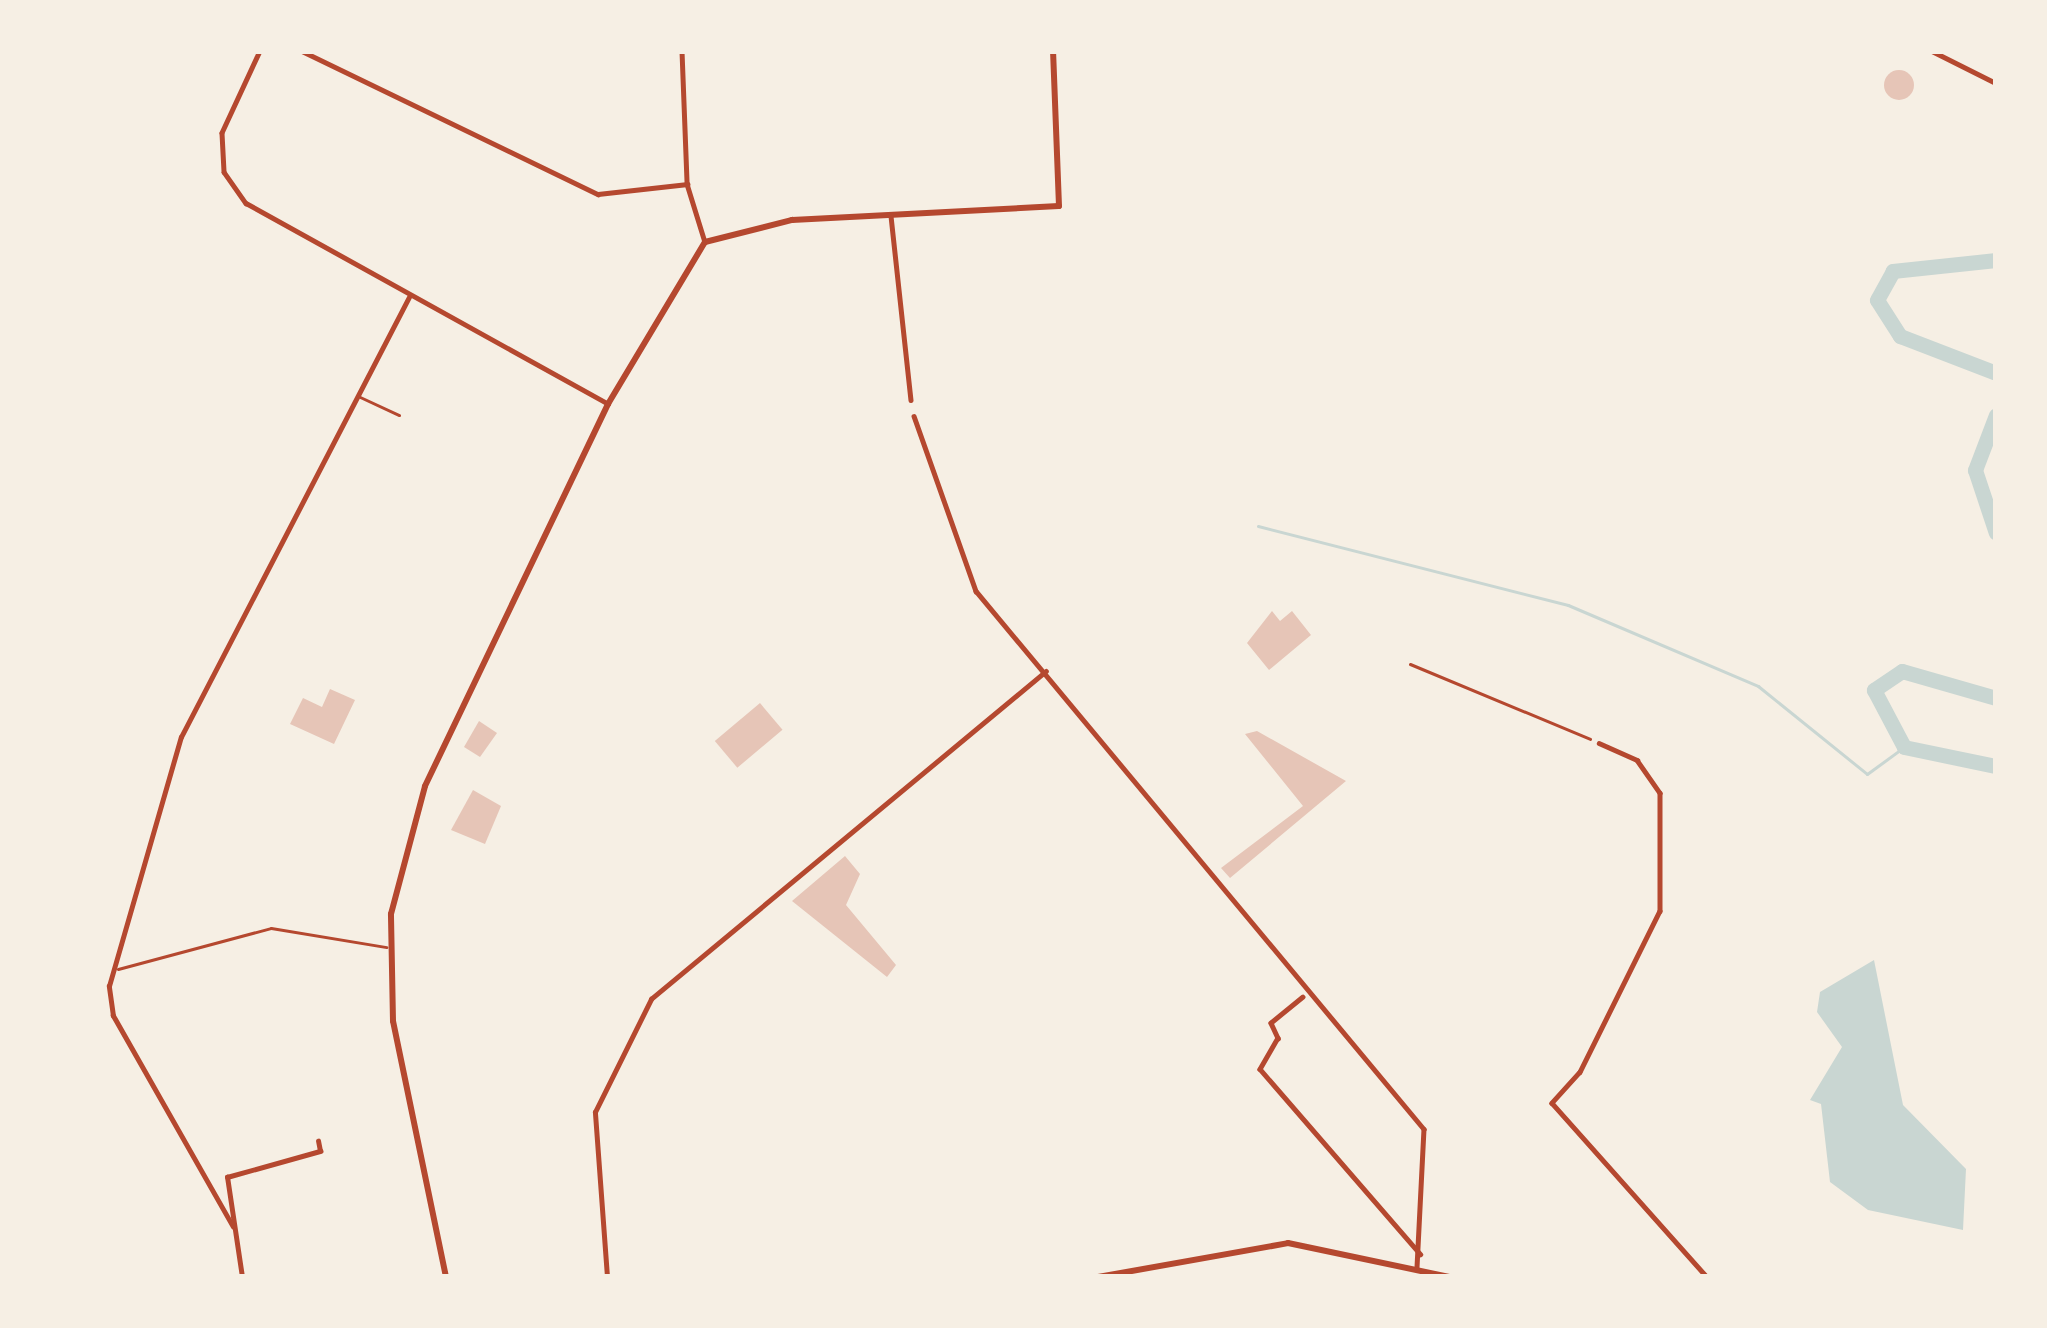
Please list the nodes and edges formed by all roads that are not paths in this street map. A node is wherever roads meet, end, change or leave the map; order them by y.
1 (260, 51) edge
2 (302, 51) edge
3 (682, 51) edge
4 (1053, 51) edge
5 (1932, 51) edge
6 (1996, 83) edge
7 (687, 184) junction
8 (891, 216) junction
9 (704, 242) junction
10 (409, 298) junction
11 (361, 397) junction
12 (911, 400) dead end
13 (608, 404) junction
14 (399, 415) dead end
15 (914, 416) dead end
16 (1046, 671) junction
17 (1599, 743) road end
18 (386, 947) junction
19 (118, 969) junction
20 (1306, 995) junction
21 (318, 1141) dead end
22 (232, 1227) junction
23 (1420, 1254) junction
24 (1417, 1268) junction
25 (242, 1277) edge
26 (446, 1277) edge
27 (608, 1277) edge
28 (1098, 1277) edge
29 (1450, 1277) edge
30 (1707, 1277) edge

1 - 10 street
2 - 7 street
3 - 7 street
4 - 8 street
5 - 6 street
7 - 9 street
8 - 9 street
8 - 12 street
9 - 13 street
10 - 11 street
10 - 13 street
11 - 14 lane
11 - 19 street
13 - 18 street
15 - 16 street
16 - 20 street
16 - 27 street
17 - 30 street
18 - 19 lane
18 - 26 street
19 - 22 street
20 - 23 street
20 - 23 street
21 - 22 street
22 - 25 street
23 - 24 street
24 - 28 street
24 - 29 street

